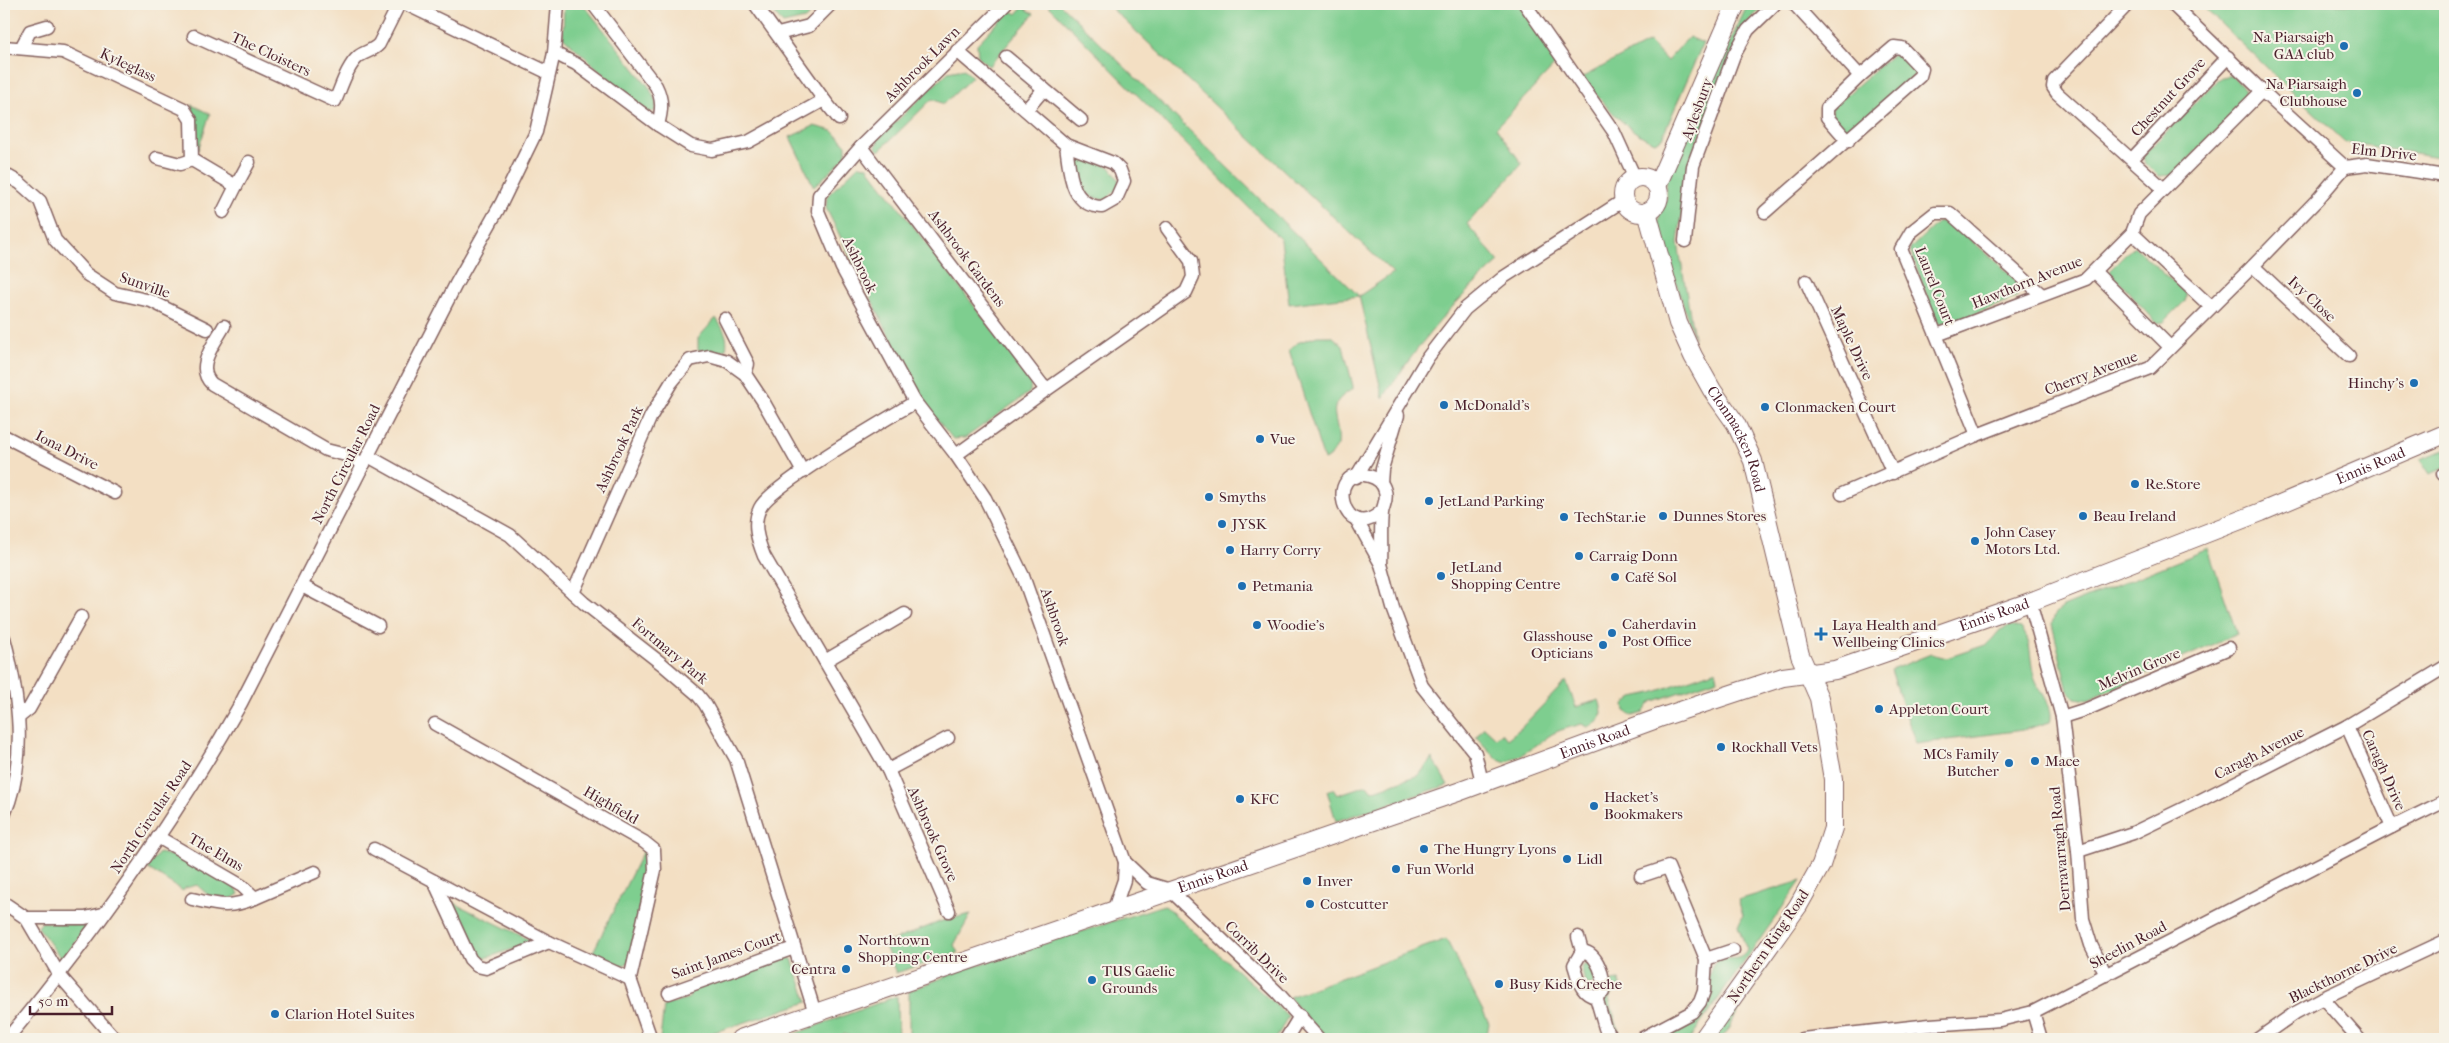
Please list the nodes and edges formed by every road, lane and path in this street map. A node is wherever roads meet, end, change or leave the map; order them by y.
1 (399, 4) edge
2 (406, 4) edge
3 (558, 4) edge
4 (593, 4) edge
5 (755, 4) edge
6 (831, 4) edge
7 (1006, 4) edge
8 (1525, 4) edge
9 (1736, 4) edge
10 (1775, 4) edge
11 (1794, 4) edge
12 (2128, 4) edge
13 (2172, 4) edge
14 (47, 26) dead end
15 (778, 34) junction
16 (194, 36) dead end
17 (4, 47) edge
18 (21, 48) junction
19 (957, 51) junction
20 (554, 53) junction
21 (1006, 57) dead end
22 (2228, 57) junction
23 (549, 73) junction
24 (1860, 76) junction
25 (1044, 89) junction
26 (2262, 91) junction
27 (824, 100) junction
28 (1026, 110) junction
29 (839, 119) dead end
30 (1081, 120) dead end
31 (658, 125) junction
32 (1848, 140) junction
33 (1066, 145) junction
34 (861, 147) junction
35 (157, 158) dead end
36 (2132, 159) junction
37 (192, 160) junction
38 (249, 162) dead end
39 (2346, 167) junction
40 (4, 174) edge
41 (2445, 176) edge
42 (1645, 180) junction
43 (236, 186) junction
44 (2164, 189) junction
45 (1624, 200) junction
46 (223, 212) dead end
47 (1647, 212) junction
48 (1765, 212) dead end
49 (1167, 228) dead end
50 (2132, 233) junction
51 (1685, 241) dead end
52 (2252, 266) junction
53 (2095, 272) junction
54 (2027, 279) junction
55 (1806, 281) dead end
56 (2042, 295) junction
57 (2020, 303) junction
58 (2211, 307) junction
59 (725, 319) dead end
60 (224, 326) dead end
61 (207, 329) dead end
62 (1937, 335) junction
63 (736, 340) junction
64 (2170, 347) junction
65 (2349, 356) dead end
66 (727, 361) junction
67 (745, 374) junction
68 (1046, 390) junction
69 (1406, 391) junction
70 (915, 402) junction
71 (2445, 434) edge
72 (1977, 435) junction
73 (4, 436) edge
74 (956, 455) junction
75 (366, 460) junction
76 (803, 472) junction
77 (1893, 472) junction
78 (1356, 477) junction
79 (1381, 483) junction
80 (115, 493) dead end
81 (1842, 494) dead end
82 (1382, 511) junction
83 (1356, 519) junction
84 (1381, 564) junction
85 (302, 586) junction
86 (573, 593) junction
87 (2030, 602) junction
88 (905, 614) dead end
89 (81, 617) dead end
90 (378, 626) dead end
91 (4, 638) edge
92 (2229, 648) dead end
93 (825, 661) junction
94 (2445, 667) edge
95 (1808, 673) junction
96 (2062, 717) junction
97 (19, 718) junction
98 (435, 724) dead end
99 (2347, 726) junction
100 (948, 738) dead end
101 (888, 770) junction
102 (1482, 782) junction
103 (2445, 801) edge
104 (4, 815) edge
105 (2392, 827) junction
106 (158, 837) junction
107 (374, 849) dead end
108 (2078, 851) junction
109 (1125, 862) junction
110 (315, 872) dead end
111 (1641, 876) dead end
112 (434, 881) junction
113 (1170, 890) junction
114 (254, 898) junction
115 (192, 899) dead end
116 (4, 903) edge
117 (1114, 909) junction
118 (949, 911) dead end
119 (103, 914) junction
120 (26, 918) junction
121 (1578, 937) dead end
122 (2445, 941) edge
123 (549, 942) junction
124 (794, 948) junction
125 (1733, 950) dead end
126 (1582, 952) junction
127 (1706, 960) junction
128 (2106, 975) junction
129 (60, 976) junction
130 (630, 980) junction
131 (669, 993) dead end
132 (1596, 997) junction
133 (2323, 998) junction
134 (2034, 1012) junction
135 (815, 1013) junction
136 (1300, 1016) junction
137 (8, 1039) edge
138 (115, 1039) edge
139 (651, 1039) edge
140 (740, 1039) edge
141 (1286, 1039) edge
142 (1319, 1039) edge
143 (1613, 1039) edge
144 (1641, 1039) edge
145 (1703, 1039) edge
146 (1802, 1039) edge
147 (2041, 1039) edge
148 (2258, 1039) edge
149 (2359, 1039) edge

1 - 16 street, The Cloisters
2 - 23 street
3 - 20 street, North Circular Road
4 - 31 street
5 - 15 street
6 - 15 street
7 - 19 street, Ashbrook Lawn
8 - 42 street
9 - 42 main road
10 - 51 street, Aylesbury
11 - 24 street
12 - 36 street, Chestnut Grove
13 - 22 street, Elm Drive
14 - 18 street
15 - 27 street
17 - 18 street, Kyleglass
18 - 37 street, Kyleglass
19 - 28 street
19 - 34 street, Ashbrook Lawn
20 - 23 street, North Circular Road
20 - 31 street
21 - 25 street
22 - 26 street, Elm Drive
22 - 36 street, Chestnut Grove
23 - 75 street, North Circular Road
24 - 32 street
24 - 32 street
25 - 28 street
25 - 30 street
26 - 39 street, Elm Drive
26 - 44 street, Hawthorn Avenue
27 - 29 street
27 - 31 street
28 - 33 street
32 - 48 street
33 - 33 street
34 - 68 street, Ashbrook Gardens
34 - 70 street, Ashbrook
35 - 37 street
36 - 44 street, Chestnut Grove
37 - 43 street
38 - 43 street
39 - 41 street, Elm Drive
39 - 52 street, Cherry Avenue
40 - 61 street, Sunville
42 - 45 main road
42 - 47 main road
43 - 46 street
44 - 50 street, Hawthorn Avenue
45 - 47 main road
45 - 69 street
47 - 95 main road, Clonmacken Road
49 - 68 street
50 - 53 street, Hawthorn Avenue
50 - 58 street
52 - 58 street, Cherry Avenue
52 - 65 street, Ivy Close
53 - 56 street, Hawthorn Avenue
53 - 64 street
54 - 56 street, Laurel Court
54 - 57 street
54 - 62 street, Laurel Court
55 - 77 street, Maple Drive
56 - 57 street, Hawthorn Avenue
57 - 62 street, Hawthorn Avenue
58 - 64 street, Cherry Avenue
59 - 63 street, Ashbrook Park
60 - 75 street, Fortmary Park
62 - 72 street, Laurel Court
63 - 66 street
63 - 67 street, Ashbrook Park
64 - 72 street, Cherry Avenue
66 - 67 street, Ashbrook Park
66 - 86 street, Ashbrook Park
67 - 76 street, Ashbrook Park
68 - 74 street
69 - 78 street
69 - 79 street
70 - 74 street, Ashbrook
70 - 76 street
71 - 87 main road, Ennis Road
72 - 77 street, Cherry Avenue
73 - 80 street, Iona Drive
74 - 109 street, Ashbrook
75 - 85 street, North Circular Road
75 - 86 street, Fortmary Park
76 - 93 street, Ashbrook Grove
77 - 81 street, Cherry Avenue
78 - 79 street
78 - 83 street
79 - 82 street
82 - 83 street
82 - 84 street
83 - 84 street
84 - 102 street
85 - 90 street
85 - 106 street, North Circular Road
86 - 124 street, Fortmary Park
87 - 95 main road, Ennis Road
87 - 96 street, Derravarragh Road
88 - 93 street
89 - 97 street
91 - 97 street
92 - 96 street, Melvin Grove
93 - 101 street, Ashbrook Grove
94 - 99 street, Caragh Avenue
95 - 102 main road, Ennis Road
95 - 145 main road, Northern Ring Road
96 - 108 street, Derravarragh Road
97 - 104 street
98 - 130 street, Highfield
99 - 105 street, Caragh Drive
99 - 108 street, Caragh Avenue
100 - 101 street
101 - 118 street, Ashbrook Grove
102 - 113 main road, Ennis Road
103 - 105 street, Sheelin Road
105 - 128 street, Sheelin Road
106 - 114 street, The Elms
106 - 119 street, North Circular Road
107 - 112 street
108 - 128 street, Derravarragh Road
109 - 113 street, Ashbrook
109 - 117 street, Ashbrook
110 - 114 street
111 - 127 street
112 - 123 street
112 - 123 street
113 - 117 main road, Ennis Road
113 - 136 street, Corrib Drive
114 - 115 street
116 - 120 street
117 - 135 main road, Ennis Road
119 - 120 street
119 - 129 street, North Circular Road
120 - 129 street
121 - 126 street
122 - 133 street, Blackthorne Drive
123 - 130 street
124 - 131 street, Saint James Court
124 - 135 street, Fortmary Park
125 - 127 street
126 - 132 street
126 - 132 street
127 - 144 street
128 - 134 street, Sheelin Road
129 - 137 street, North Circular Road
129 - 138 street
130 - 139 street
132 - 143 street
133 - 148 street, Blackthorne Drive
133 - 149 street
134 - 146 street, Sheelin Road
134 - 147 street
135 - 140 main road, Ennis Road
136 - 141 street
136 - 142 street, Corrib Drive

